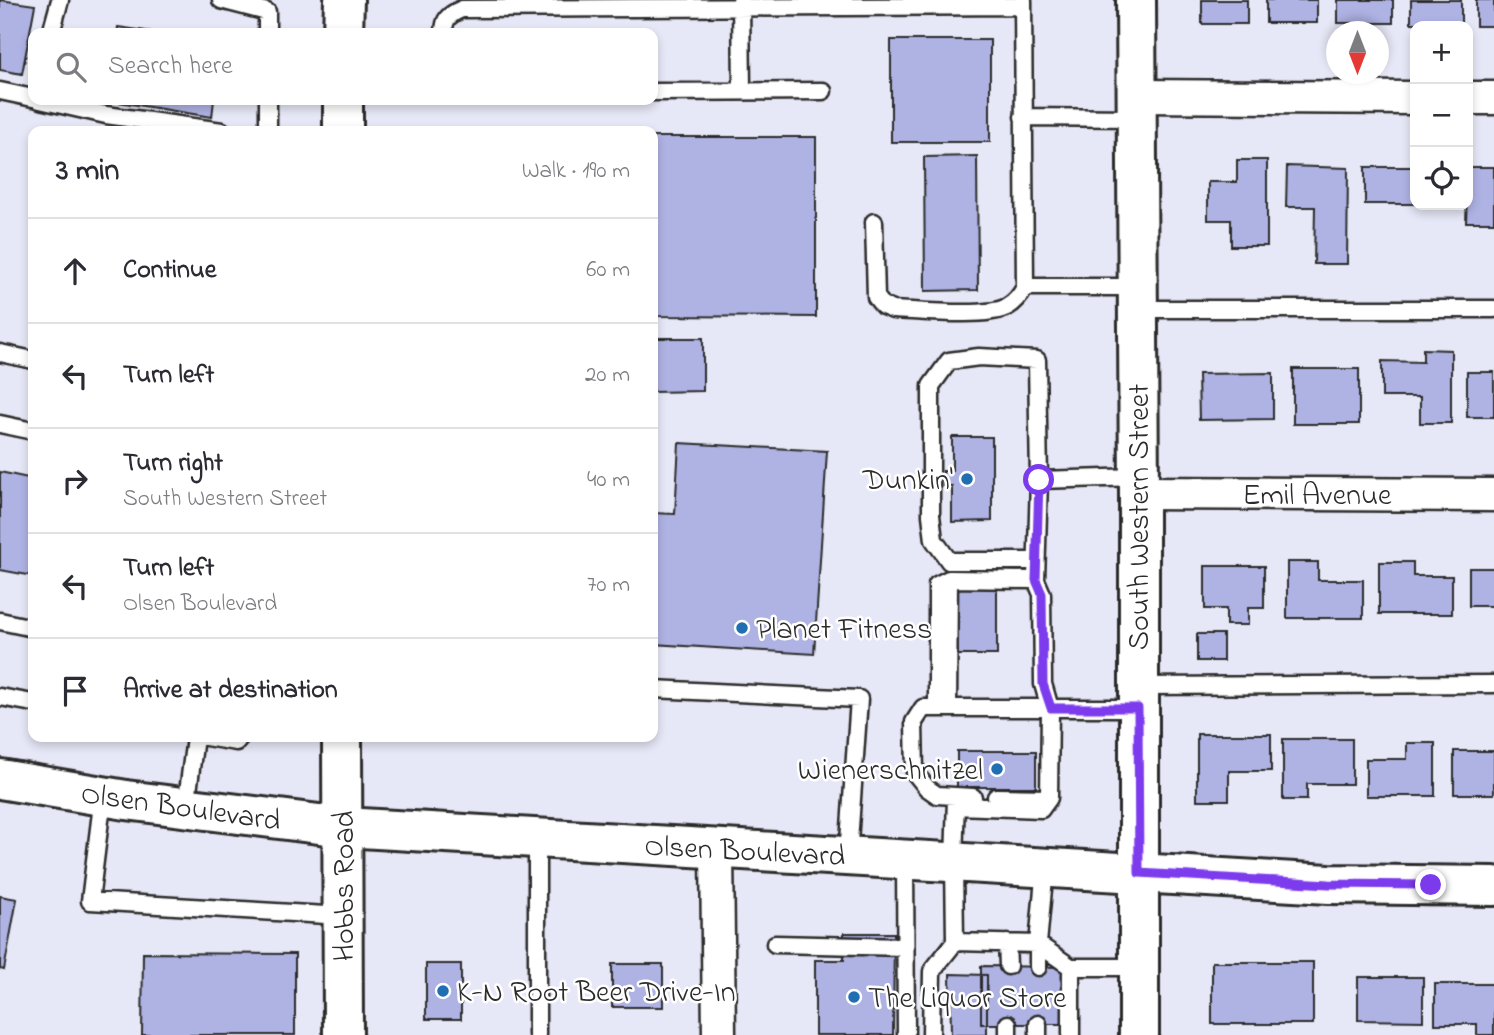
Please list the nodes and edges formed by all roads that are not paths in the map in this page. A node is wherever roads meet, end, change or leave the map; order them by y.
1 (60, 0) edge
2 (221, 0) edge
3 (344, 0) edge
4 (1136, 0) edge
5 (858, 3) edge
6 (1023, 3) edge
7 (568, 4) edge
8 (741, 4) edge
9 (52, 28) edge
10 (267, 28) edge
11 (343, 28) edge
12 (444, 28) edge
13 (0, 91) edge
14 (742, 91) junction
15 (823, 91) dead end
16 (658, 92) edge
17 (28, 97) edge
18 (1410, 98) edge
19 (1473, 98) edge
20 (1494, 99) edge
21 (90, 105) edge
22 (268, 105) edge
23 (343, 105) edge
24 (1136, 107) junction
25 (1023, 117) junction
26 (115, 124) edge
27 (146, 126) edge
28 (268, 126) edge
29 (343, 126) edge
30 (874, 222) dead end
31 (1025, 287) junction
32 (1137, 298) junction
33 (1494, 309) edge
34 (0, 353) edge
35 (28, 359) edge
36 (0, 424) edge
37 (28, 430) edge
38 (1039, 480) junction
39 (1139, 485) junction
40 (1494, 495) edge
41 (1036, 561) junction
42 (1036, 580) junction
43 (0, 621) edge
44 (28, 627) edge
45 (1494, 684) edge
46 (658, 689) edge
47 (0, 697) edge
48 (1138, 697) junction
49 (28, 702) edge
50 (936, 708) junction
51 (1051, 708) junction
52 (194, 742) edge
53 (342, 742) edge
54 (0, 779) edge
55 (103, 796) junction
56 (956, 801) junction
57 (187, 808) junction
58 (343, 827) junction
59 (537, 838) junction
60 (717, 848) junction
61 (848, 856) junction
62 (905, 859) junction
63 (954, 862) junction
64 (1045, 867) junction
65 (1139, 873) junction
66 (1494, 886) edge
67 (342, 916) junction
68 (956, 942) junction
69 (1007, 943) junction
70 (775, 944) dead end
71 (1038, 944) junction
72 (905, 947) junction
73 (1008, 966) dead end
74 (1038, 967) dead end
75 (1071, 967) junction
76 (1139, 967) junction
77 (343, 1035) edge
78 (537, 1035) edge
79 (719, 1035) edge
80 (906, 1035) edge
81 (931, 1035) edge
82 (1071, 1035) edge
83 (1139, 1035) edge

1 - 9 lane
2 - 10 lane
3 - 11 main road
4 - 24 main road, South Western Street
5 - 6 lane
5 - 8 lane
6 - 25 lane
7 - 8 lane
7 - 12 lane
8 - 14 lane
13 - 17 lane
14 - 15 lane
14 - 16 lane
18 - 24 street
19 - 20 street
21 - 26 lane
22 - 28 lane
23 - 29 main road
24 - 25 lane
24 - 32 main road, South Western Street
25 - 31 lane
26 - 27 lane
30 - 31 lane
31 - 32 lane
32 - 33 lane
32 - 39 main road, South Western Street
34 - 35 lane
36 - 37 lane
38 - 39 lane
38 - 41 lane
38 - 41 lane
39 - 40 street, Emil Avenue
39 - 48 main road, South Western Street
41 - 42 lane
42 - 50 lane
42 - 51 lane
43 - 44 lane
45 - 48 lane
46 - 61 lane
47 - 49 lane
48 - 51 lane
48 - 65 main road, South Western Street
50 - 51 lane
50 - 56 lane
51 - 56 lane
52 - 57 lane
53 - 58 main road, Hobbs Road
54 - 55 main road, Olsen Boulevard
55 - 57 main road, Olsen Boulevard
55 - 67 lane
56 - 63 lane
57 - 58 main road, Olsen Boulevard
58 - 59 main road, Olsen Boulevard
58 - 67 main road, Hobbs Road
59 - 60 main road, Olsen Boulevard
59 - 78 lane
60 - 61 main road, Olsen Boulevard
60 - 79 street
61 - 62 main road, Olsen Boulevard
62 - 63 main road, Olsen Boulevard
62 - 72 lane
63 - 64 main road, Olsen Boulevard
63 - 68 lane
64 - 65 main road, Olsen Boulevard
64 - 71 lane
65 - 66 main road, Olsen Boulevard
65 - 76 main road, South Western Street
67 - 77 main road, Hobbs Road
68 - 69 lane
68 - 81 lane
69 - 71 lane
69 - 73 lane
70 - 72 lane
71 - 74 lane
71 - 75 lane
72 - 80 lane
75 - 76 lane
75 - 82 lane
76 - 83 main road, South Western Street

